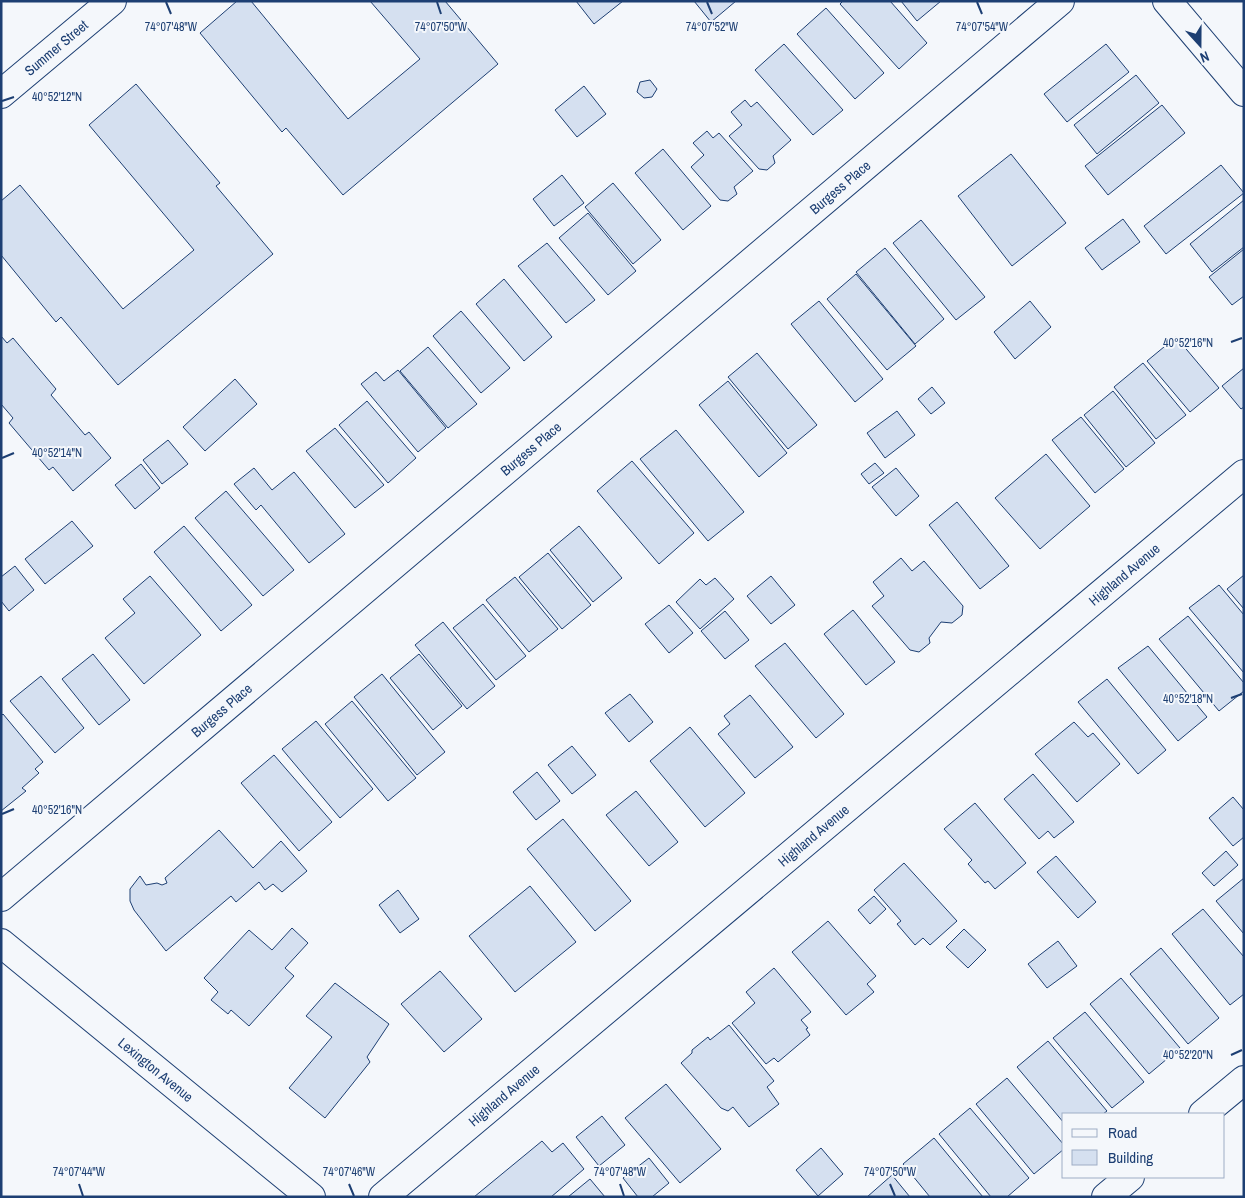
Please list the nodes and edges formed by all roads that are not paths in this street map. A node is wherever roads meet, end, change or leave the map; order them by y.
1 (112, 1) edge
2 (1060, 1) edge
3 (1167, 1) edge
4 (1244, 92) edge
5 (1, 94) edge
6 (1244, 474) edge
7 (1, 897) edge
8 (1, 943) edge
9 (1244, 1080) edge
10 (1205, 1113) edge
11 (1129, 1178) edge
12 (311, 1197) edge
13 (384, 1197) edge
14 (1106, 1197) edge

1 - 5 street, Summer Street
2 - 7 street, Burgess Place
3 - 4 street
6 - 13 street, Highland Avenue
8 - 12 street, Lexington Avenue
9 - 10 street
11 - 14 street

